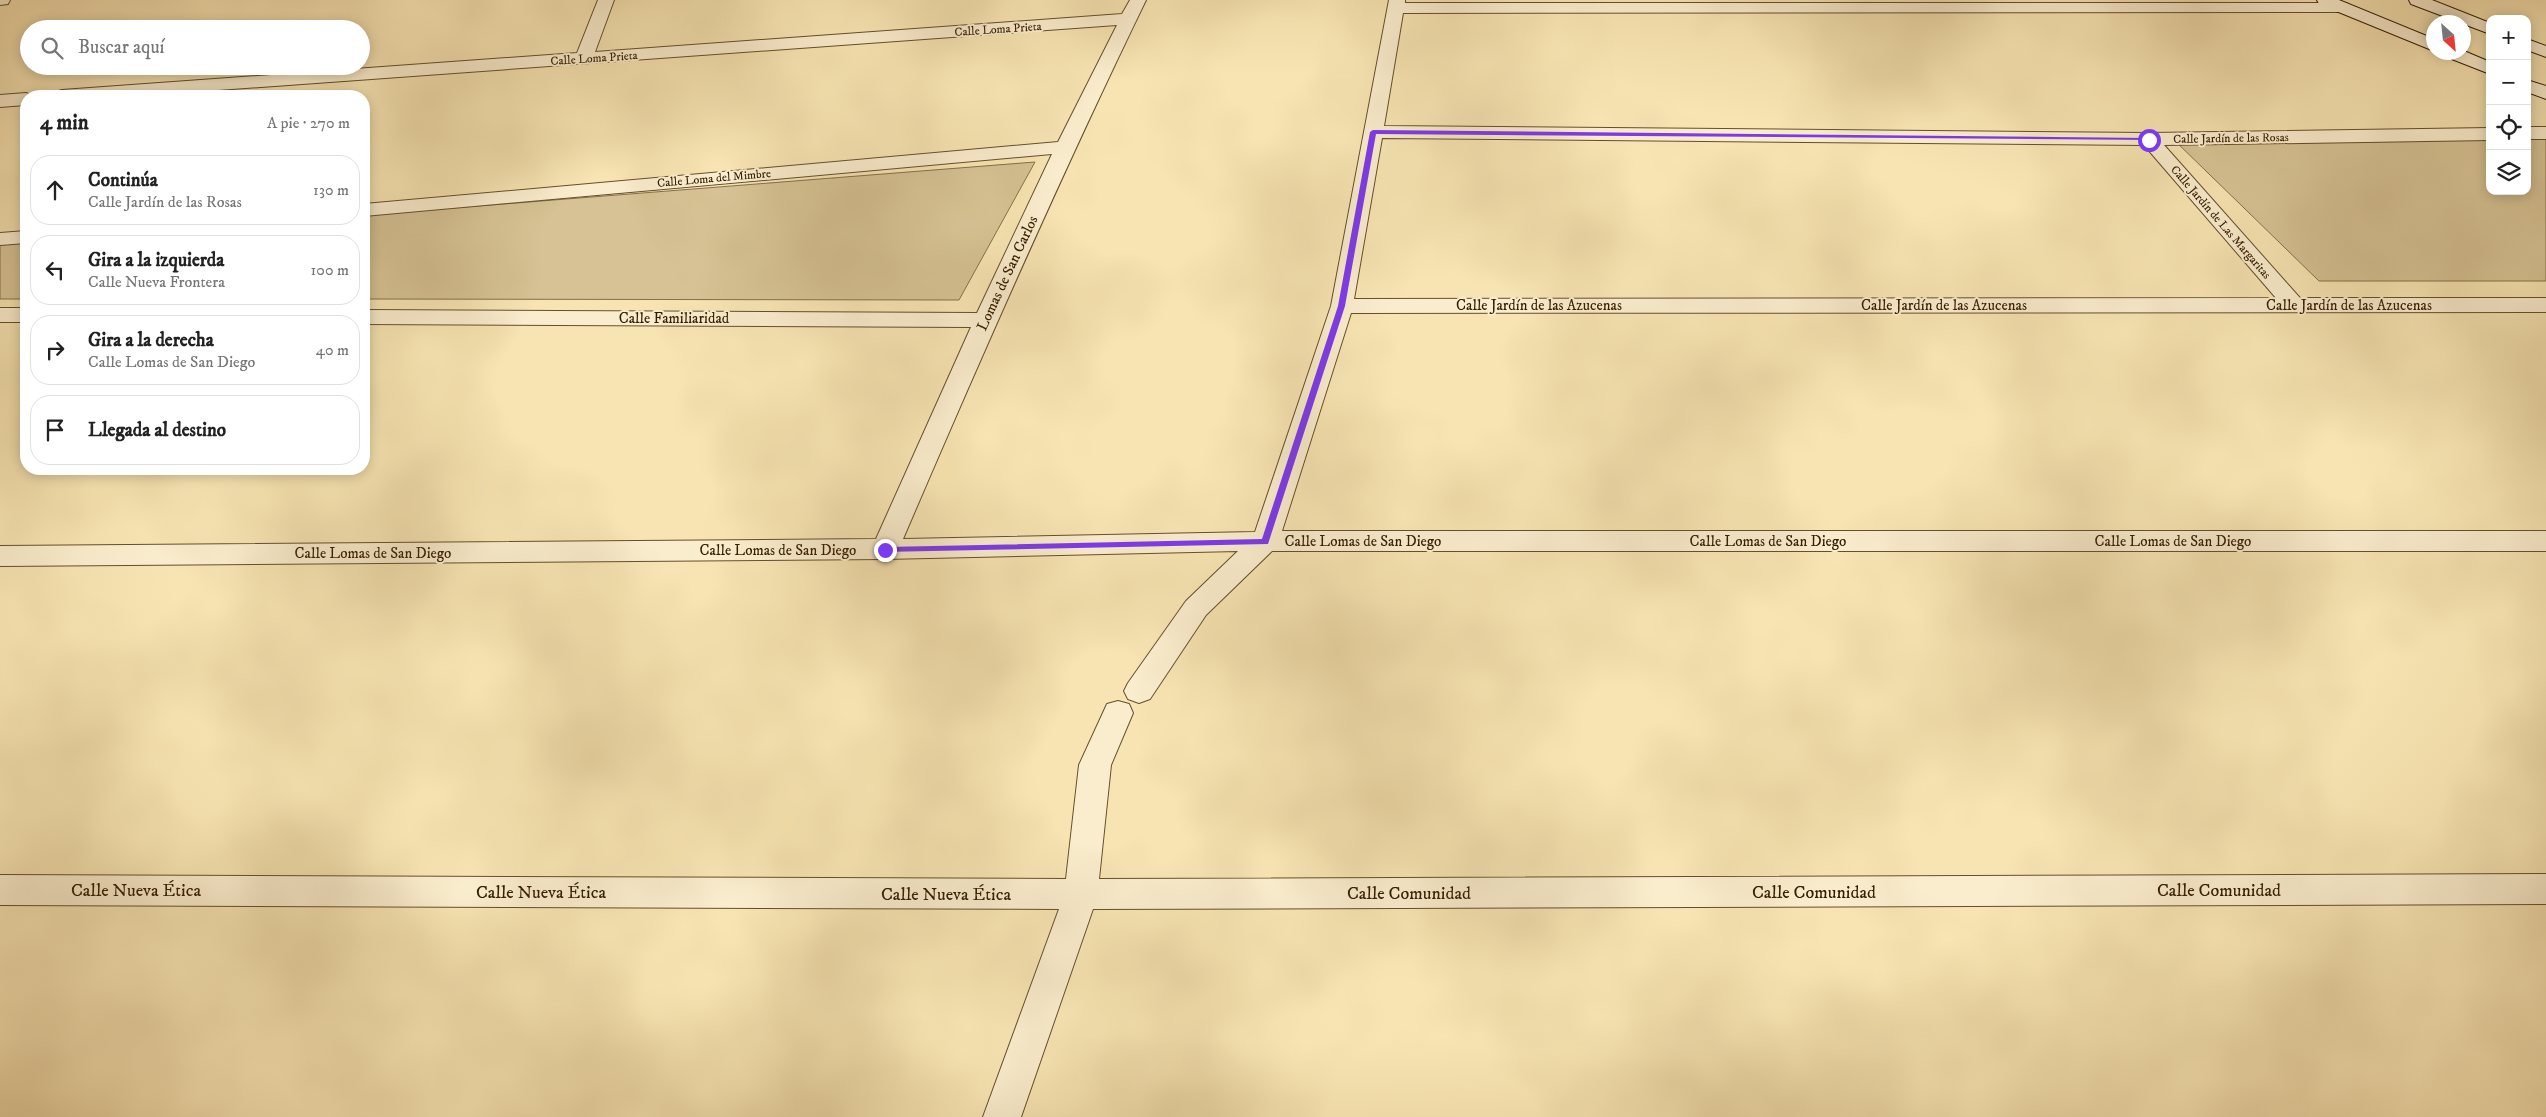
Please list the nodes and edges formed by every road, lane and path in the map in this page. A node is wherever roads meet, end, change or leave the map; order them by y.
1 (606, 0) edge
2 (1138, 0) edge
3 (2325, 0) edge
4 (2418, 0) edge
5 (1397, 4) edge
6 (2341, 7) junction
7 (1126, 19) junction
8 (2486, 27) edge
9 (2426, 43) edge
10 (2531, 46) edge
11 (2546, 52) edge
12 (584, 59) junction
13 (2469, 60) edge
14 (2486, 67) edge
15 (370, 74) edge
16 (358, 75) edge
17 (2531, 87) edge
18 (147, 90) edge
19 (2546, 93) edge
20 (20, 99) edge
21 (0, 101) edge
22 (1373, 132) junction
23 (2546, 132) edge
24 (2531, 133) edge
25 (2486, 134) edge
26 (2149, 140) junction
27 (1065, 147) junction
28 (370, 209) edge
29 (20, 237) edge
30 (0, 239) edge
31 (2293, 304) junction
32 (1342, 306) junction
33 (2546, 306) edge
34 (0, 315) edge
35 (20, 315) edge
36 (370, 317) edge
37 (985, 320) junction
38 (2546, 541) edge
39 (1265, 542) junction
40 (885, 550) junction
41 (0, 556) edge
42 (2546, 889) edge
43 (0, 890) edge
44 (1081, 894) junction
45 (1002, 1117) edge

1 - 12 street
2 - 7 street, Lomas de San Carlos
3 - 6 street
4 - 8 street
5 - 6 street
5 - 22 street
6 - 9 street
7 - 12 street, Calle Loma Prieta
7 - 27 street, Lomas de San Carlos
10 - 11 street
12 - 15 street, Calle Loma Prieta
13 - 14 street
16 - 18 street, Calle Loma Prieta
17 - 19 street
20 - 21 street
22 - 26 street, Calle Jardín de las Rosas
22 - 32 street
23 - 24 street
25 - 26 street, Calle Jardín de las Rosas
26 - 31 street, Calle Jardín de Las Margaritas
27 - 28 street, Calle Loma del Mimbre
27 - 37 street, Lomas de San Carlos
29 - 30 street
31 - 32 street, Calle Jardín de las Azucenas
31 - 33 street, Calle Jardín de las Azucenas
32 - 39 street
34 - 35 street
36 - 37 street, Calle Familiaridad
37 - 40 street, Lomas de San Carlos
38 - 39 street, Calle Lomas de San Diego
39 - 40 street, Calle Lomas de San Diego
39 - 44 street
40 - 41 street, Calle Lomas de San Diego
42 - 44 street, Calle Comunidad
43 - 44 street, Calle Nueva Ética
44 - 45 street

